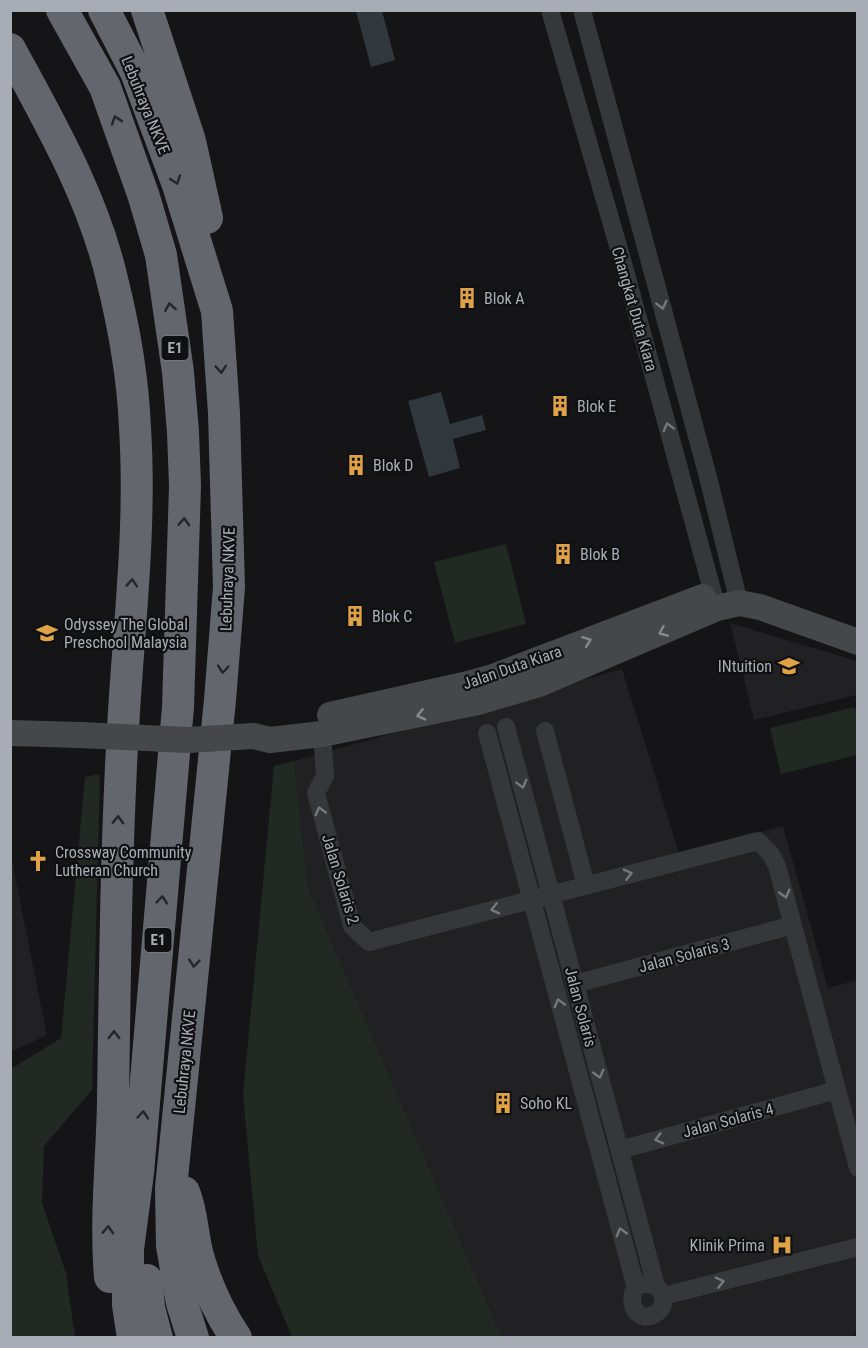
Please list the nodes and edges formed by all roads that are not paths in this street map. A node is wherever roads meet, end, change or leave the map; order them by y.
1 (62, 10) edge
2 (104, 10) edge
3 (147, 10) edge
4 (550, 10) edge
5 (582, 10) edge
6 (10, 49) edge
7 (217, 311) junction
8 (733, 600) junction
9 (858, 642) edge
10 (484, 689) junction
11 (506, 728) dead end
12 (545, 731) dead end
13 (10, 733) edge
14 (322, 734) junction
15 (487, 734) dead end
16 (254, 736) junction
17 (586, 885) junction
18 (551, 894) junction
19 (532, 900) junction
20 (793, 925) junction
21 (575, 984) junction
22 (837, 1090) junction
23 (620, 1150) junction
24 (173, 1166) junction
25 (858, 1168) edge
26 (138, 1173) junction
27 (858, 1247) edge
28 (636, 1288) junction
29 (660, 1291) junction
30 (130, 1338) edge
31 (157, 1338) edge
32 (193, 1338) edge
33 (236, 1338) edge

26 -> 1 highway, Lebuhraya NKVE / E1
2 -> 7 highway, Lebuhraya NKVE / E1
3 - 7 highway
8 -> 4 street, Changkat Duta Kiara
5 -> 8 street, Changkat Duta Kiara
30 -> 6 highway
7 -> 24 highway, Lebuhraya NKVE / E1
8 - 9 main road
8 - 10 main road, Jalan Duta Kiara
10 -> 14 main road, Jalan Duta Kiara
10 - 16 main road, Jalan Duta Kiara
11 -> 18 street, Jalan Solaris
12 - 17 street
13 - 16 main road, Jalan Duta Kiara, bridge
14 - 16 main road, Jalan Duta Kiara
19 -> 14 street, Jalan Solaris 2
15 - 19 street, Jalan Solaris
17 - 18 street, Jalan Solaris 2
17 -> 20 street, Jalan Solaris 2
18 - 19 street, Jalan Solaris 2
18 - 21 street, Jalan Solaris
28 -> 19 street, Jalan Solaris
20 - 21 street, Jalan Solaris 3
20 - 22 street
21 -> 23 street, Jalan Solaris
22 -> 23 street, Jalan Solaris 4
22 - 25 street
23 - 29 street, Jalan Solaris
24 - 32 highway, Lebuhraya NKVE
24 - 33 highway
26 - 30 highway, E1
26 - 31 highway
29 -> 27 street
28 - 29 street
28 - 29 street

